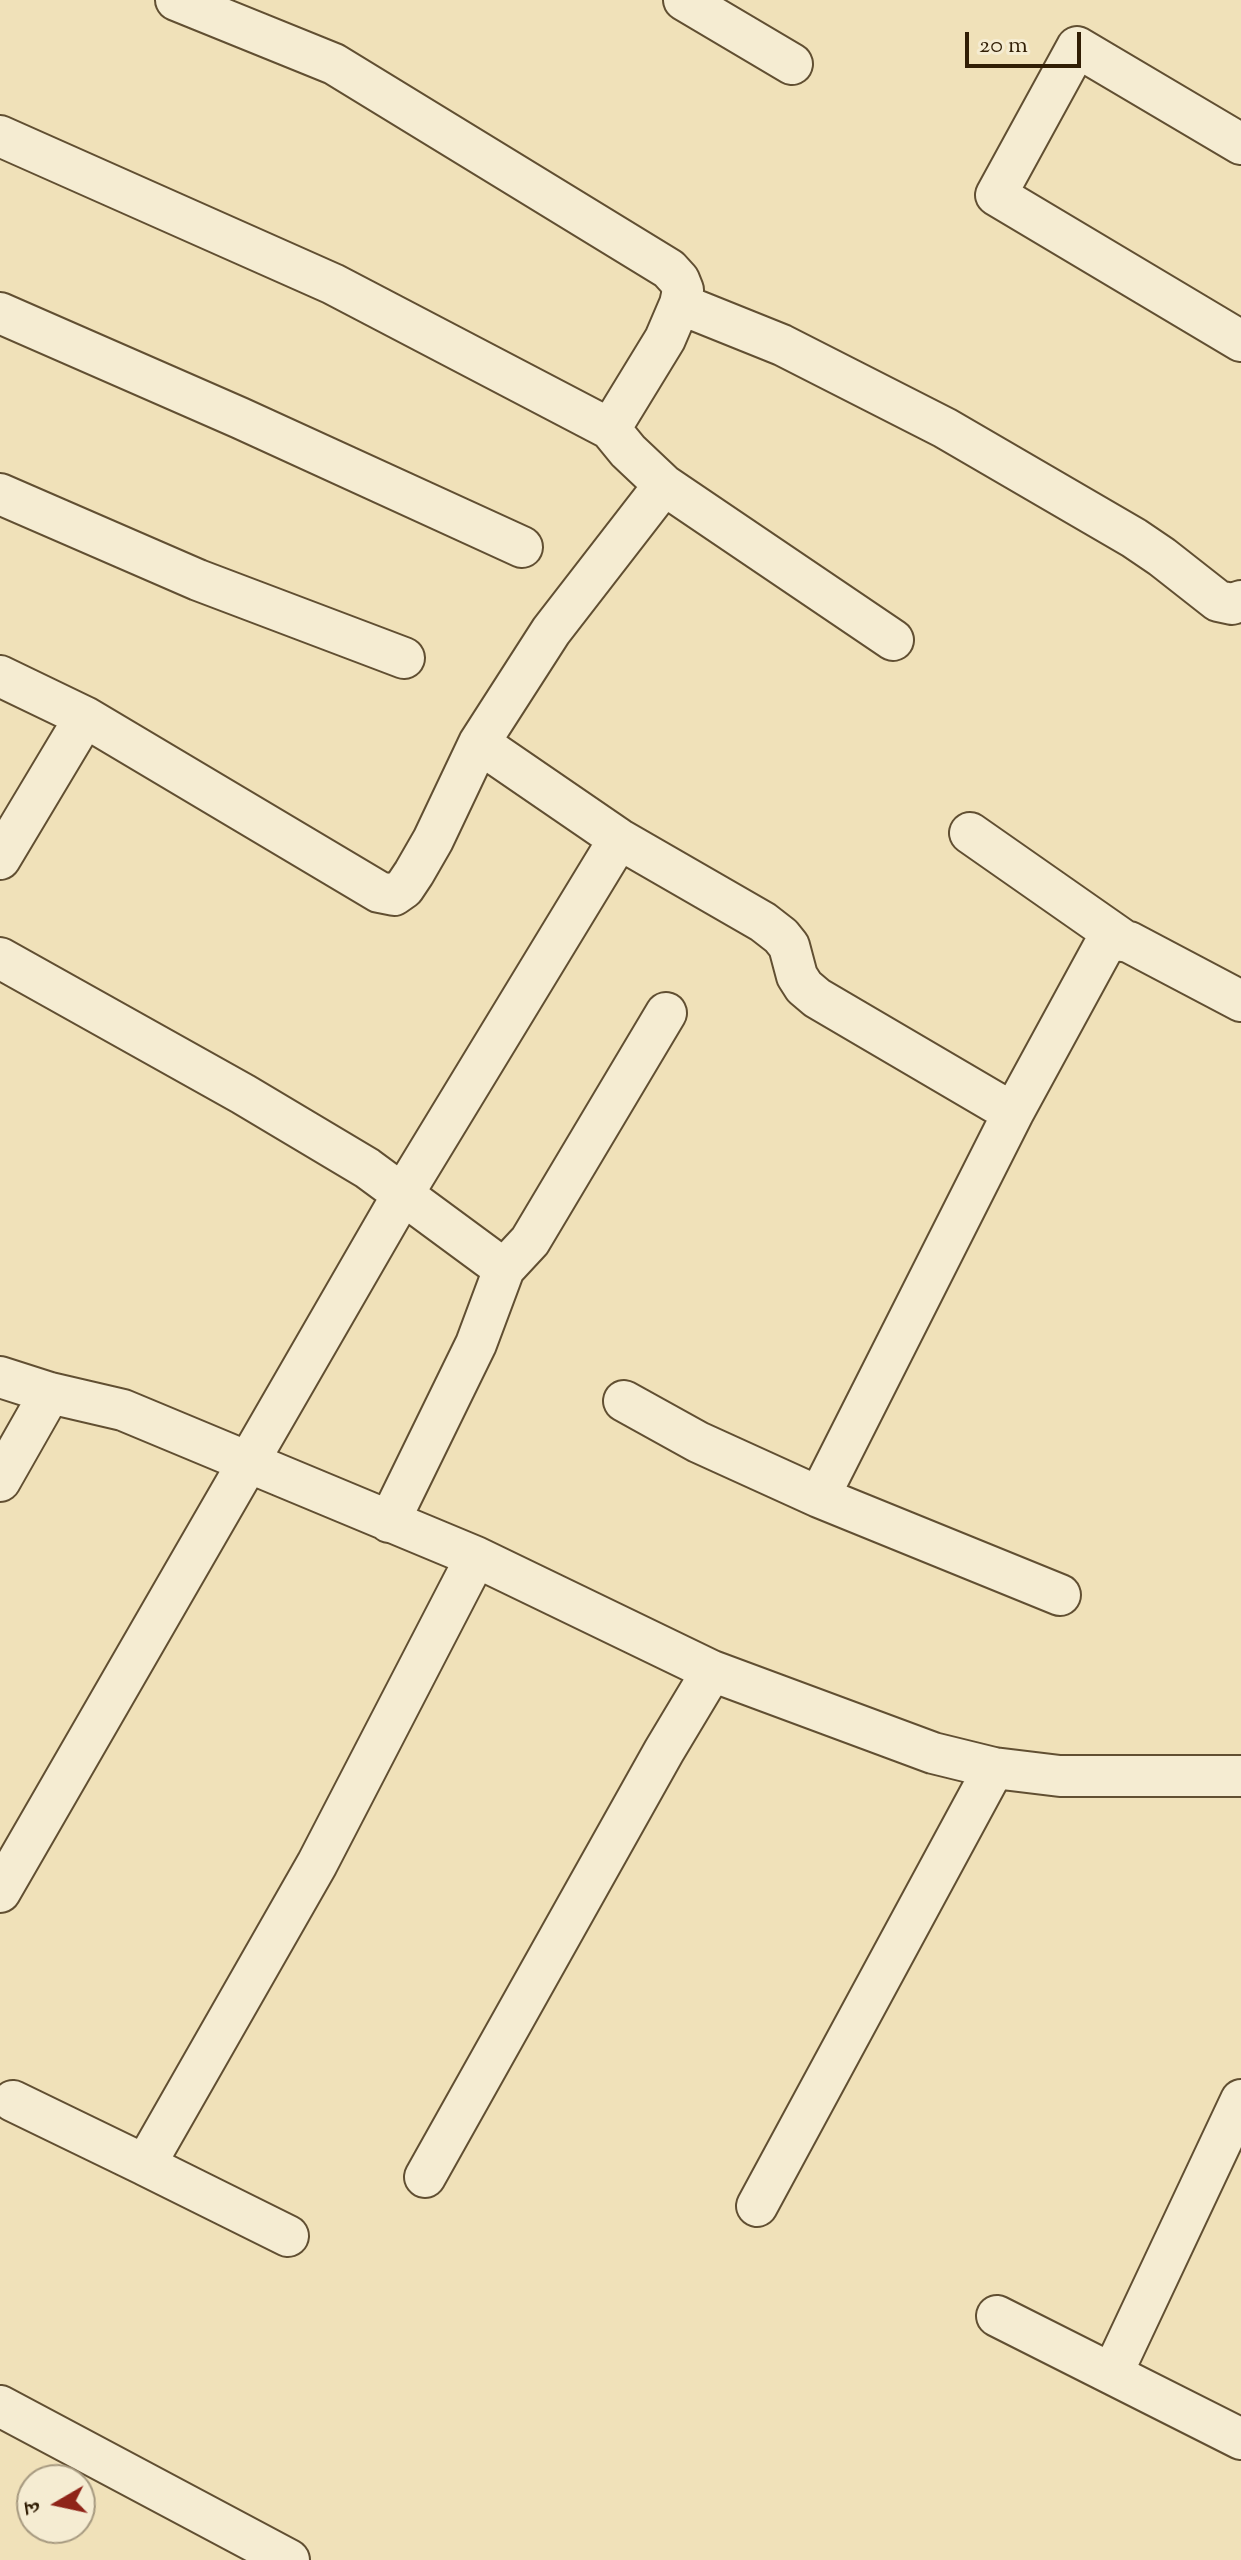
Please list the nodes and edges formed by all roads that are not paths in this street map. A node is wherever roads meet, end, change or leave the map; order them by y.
1 (176, 0) edge
2 (684, 0) edge
3 (792, 64) dead end
4 (0, 136) edge
5 (1241, 144) edge
6 (680, 304) junction
7 (0, 313) edge
8 (1241, 341) edge
9 (610, 429) junction
10 (664, 485) junction
11 (0, 494) edge
12 (522, 547) dead end
13 (1241, 601) edge
14 (893, 640) dead end
15 (404, 658) dead end
16 (0, 676) edge
17 (85, 717) junction
18 (479, 743) junction
19 (970, 833) dead end
20 (619, 839) junction
21 (0, 859) edge
22 (1123, 940) junction
23 (0, 958) edge
24 (1241, 1001) edge
25 (666, 1013) dead end
26 (1013, 1113) junction
27 (403, 1194) junction
28 (504, 1269) junction
29 (0, 1377) edge
30 (50, 1393) junction
31 (624, 1401) dead end
32 (246, 1463) junction
33 (0, 1481) edge
34 (819, 1497) junction
35 (389, 1522) junction
36 (476, 1557) junction
37 (1060, 1595) dead end
38 (712, 1671) junction
39 (994, 1768) junction
40 (1241, 1776) edge
41 (0, 1892) edge
42 (1241, 2100) edge
43 (13, 2101) dead end
44 (145, 2165) junction
45 (425, 2177) dead end
46 (757, 2206) dead end
47 (288, 2236) dead end
48 (997, 2316) dead end
49 (1112, 2374) junction
50 (0, 2406) edge
51 (1241, 2439) edge
52 (289, 2560) edge

1 - 6 street
2 - 3 street
4 - 9 street
5 - 8 street
6 - 9 street
6 - 13 street
7 - 12 street
9 - 10 street
10 - 14 street
10 - 18 street
11 - 15 street
16 - 17 street
17 - 18 street
17 - 21 street
18 - 20 street
19 - 22 street
20 - 26 street
20 - 27 street
22 - 24 street
22 - 26 street
23 - 27 street
25 - 28 street
26 - 34 street
27 - 28 street
27 - 32 street
28 - 35 street
29 - 30 street
30 - 32 street
30 - 33 street
31 - 34 street
32 - 35 street
32 - 41 street
34 - 37 street
35 - 36 street
36 - 38 street
36 - 44 street
38 - 39 street
38 - 45 street
39 - 40 street
39 - 46 street
42 - 49 street
43 - 44 street
44 - 47 street
48 - 49 street
49 - 51 street
50 - 52 street

